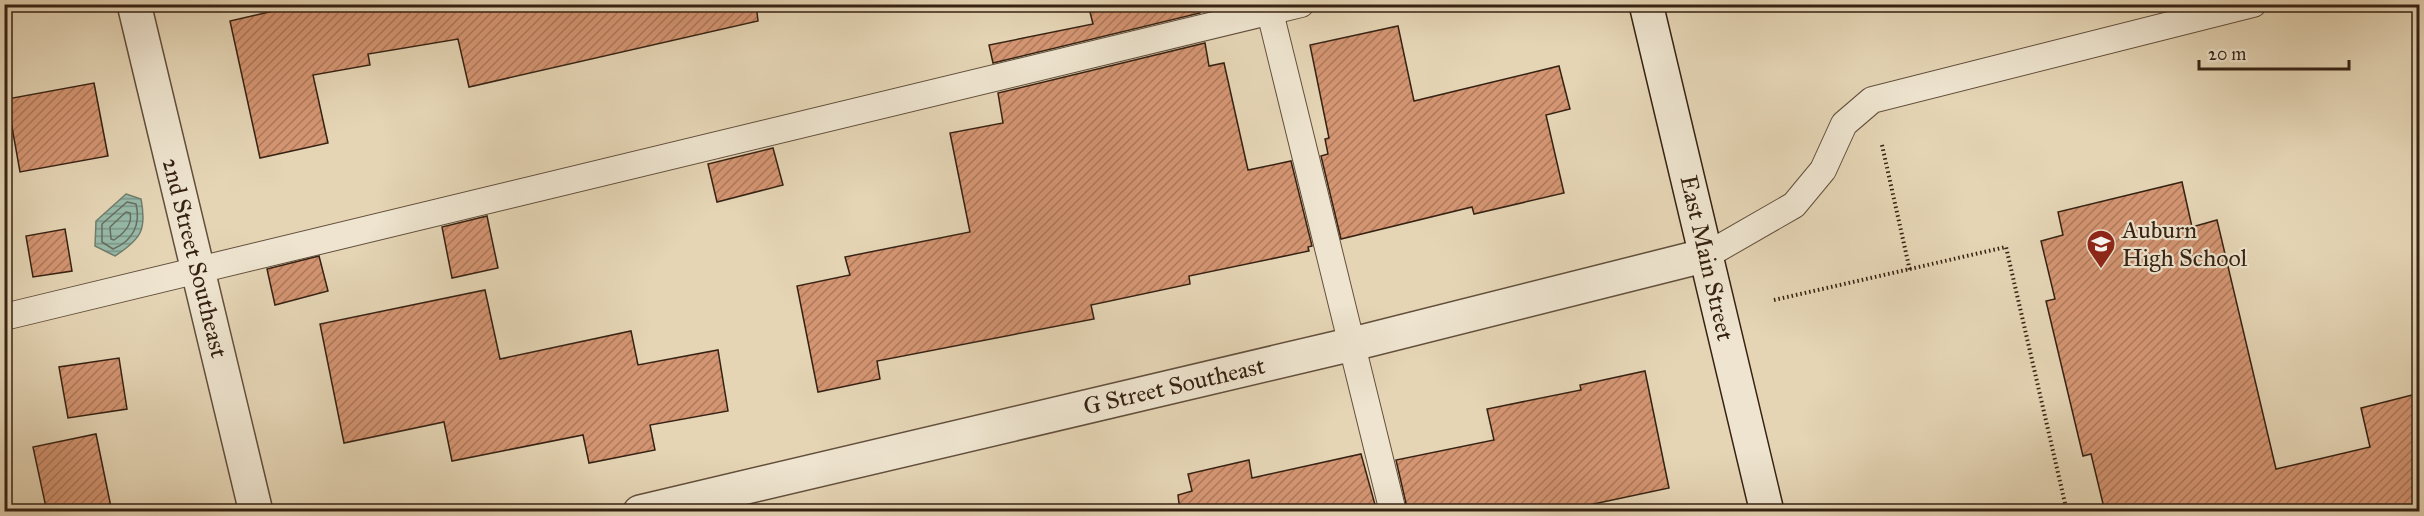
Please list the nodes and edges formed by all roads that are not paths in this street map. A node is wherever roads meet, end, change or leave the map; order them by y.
1 (134, 4) edge
2 (1301, 4) edge
3 (1646, 4) edge
4 (2253, 4) edge
5 (1269, 8) edge
6 (1707, 255) junction
7 (198, 271) junction
8 (4, 317) edge
9 (1353, 344) junction
10 (256, 512) edge
11 (640, 512) edge
12 (1393, 512) edge
13 (1767, 512) edge

1 - 7 street, 2nd Street Southeast
2 - 5 lane
3 - 6 street, East Main Street
4 - 6 lane
5 - 7 lane
5 - 9 lane
6 - 9 street, G Street Southeast
6 - 13 street, East Main Street
7 - 8 lane
7 - 10 street, 2nd Street Southeast
9 - 11 street, G Street Southeast
9 - 12 lane

